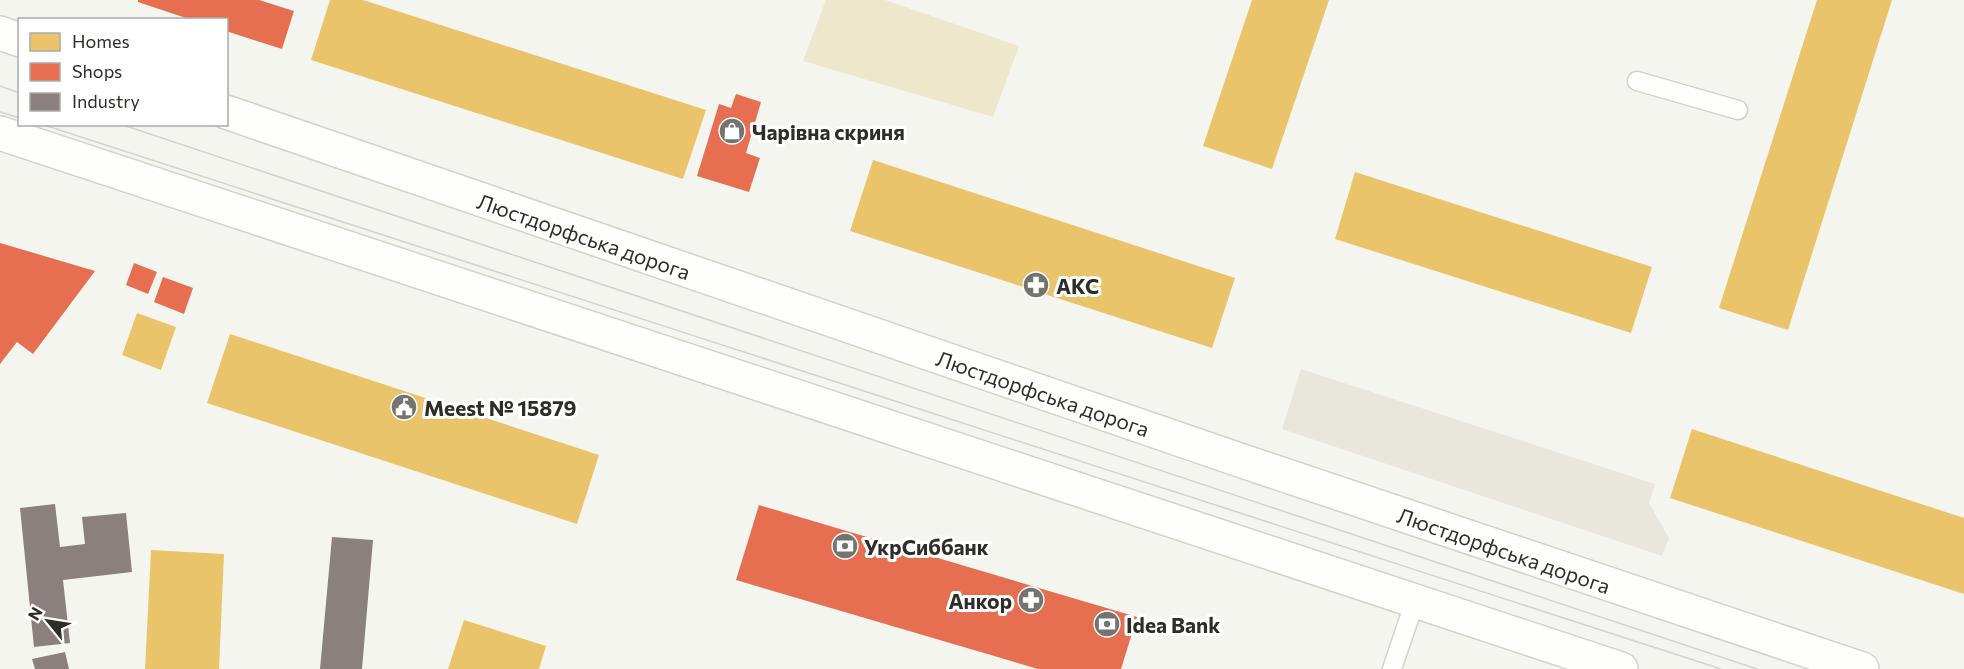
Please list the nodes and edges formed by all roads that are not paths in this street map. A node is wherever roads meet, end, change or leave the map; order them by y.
1 (0, 33) edge
2 (18, 39) edge
3 (1637, 81) dead end
4 (1738, 110) dead end
5 (228, 113) edge
6 (0, 133) edge
7 (1415, 602) junction
8 (1392, 669) edge
9 (1621, 669) edge
10 (1862, 669) edge

1 - 2 main road
3 - 4 lane
5 - 10 main road, Люстдорфська дорога
6 - 7 main road
7 - 8 lane
7 - 9 main road

